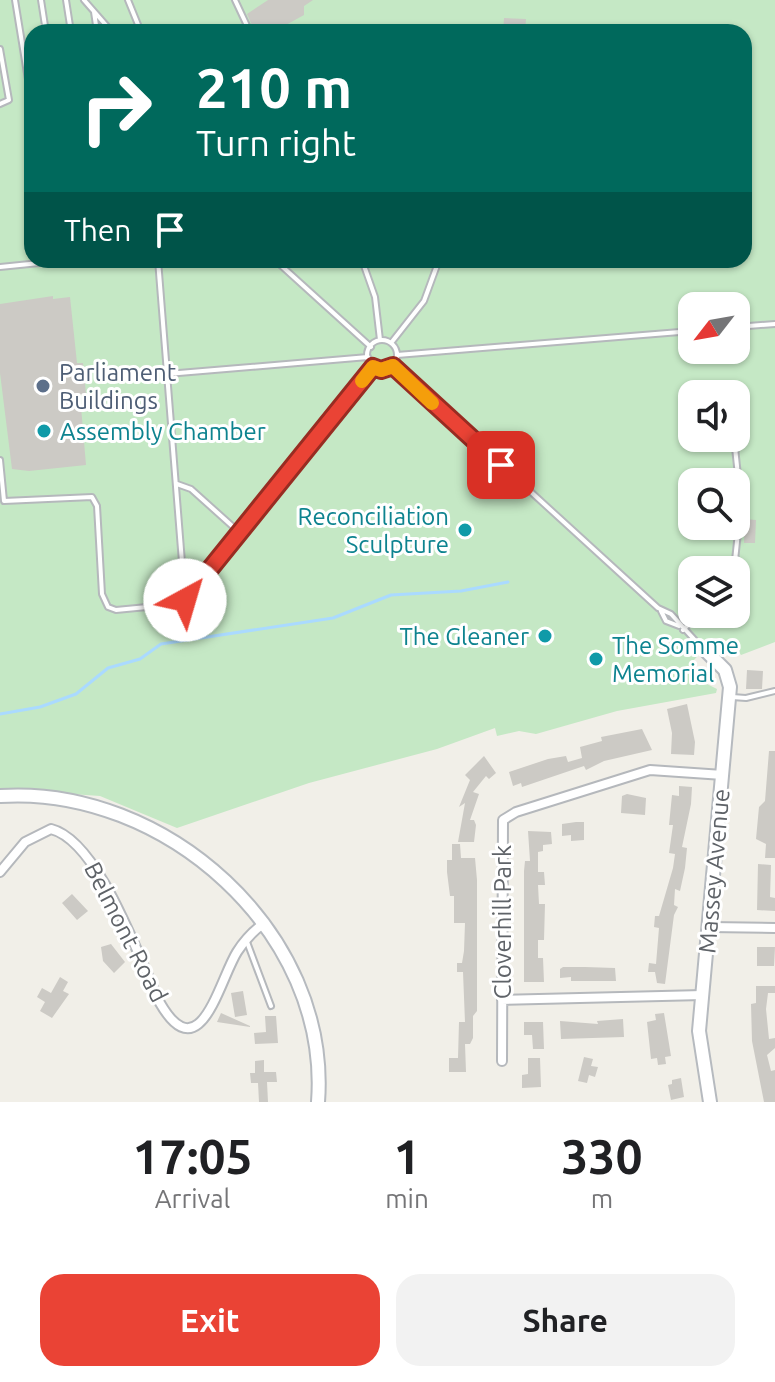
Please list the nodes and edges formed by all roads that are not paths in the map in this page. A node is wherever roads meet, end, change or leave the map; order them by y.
1 (15, 0) edge
2 (41, 0) edge
3 (66, 0) edge
4 (84, 0) edge
5 (128, 0) edge
6 (235, 0) edge
7 (93, 10) junction
8 (45, 24) edge
9 (70, 24) edge
10 (96, 24) edge
11 (105, 24) edge
12 (138, 24) edge
13 (246, 24) edge
14 (0, 49) edge
15 (24, 55) edge
16 (0, 104) edge
17 (24, 265) edge
18 (0, 267) edge
19 (158, 268) edge
20 (284, 268) edge
21 (365, 268) edge
22 (436, 268) edge
23 (775, 324) edge
24 (750, 326) edge
25 (678, 332) edge
26 (380, 340) junction
27 (391, 343) junction
28 (371, 347) junction
29 (397, 355) junction
30 (368, 357) junction
31 (393, 366) junction
32 (373, 367) junction
33 (167, 374) junction
34 (735, 452) edge
35 (0, 460) edge
36 (176, 484) junction
37 (240, 533) junction
38 (735, 556) edge
39 (185, 600) junction
40 (678, 627) edge
41 (681, 628) edge
42 (704, 649) joint
43 (775, 691) edge
44 (730, 697) junction
45 (723, 775) junction
46 (0, 796) edge
47 (0, 872) edge
48 (263, 924) junction
49 (709, 927) junction
50 (775, 928) edge
51 (246, 940) junction
52 (703, 995) junction
53 (502, 1000) junction
54 (271, 1006) dead end
55 (502, 1061) dead end
56 (318, 1102) edge
57 (710, 1102) edge

1 - 15 lane
2 - 8 lane
3 - 9 lane
4 - 7 lane
5 - 12 lane
6 - 13 lane
7 - 10 lane
7 - 11 lane
14 - 16 lane
17 - 18 lane
19 - 33 lane
20 - 28 lane
21 - 26 lane
22 - 27 lane
23 - 24 lane
25 - 29 lane
26 - 27 lane
26 - 28 lane
27 - 29 lane
28 - 30 lane
29 - 31 lane
30 - 32 lane
30 - 33 lane
31 - 32 lane
31 - 40 lane
32 - 37 lane
33 - 36 lane
34 - 38 lane
35 - 39 lane
36 - 37 lane
36 - 39 lane
37 - 39 lane
41 - 42 lane
42 - 44 main road, Massey Avenue
43 - 44 lane
44 - 45 main road, Massey Avenue
45 - 49 main road, Massey Avenue
45 - 53 street, Cloverhill Park
46 - 48 main road
47 - 51 street, Belmont Road
48 - 51 street, Belmont Road
48 - 56 main road
49 - 50 street
49 - 52 main road, Massey Avenue
51 - 54 lane
52 - 53 street
52 - 57 main road, Massey Avenue
53 - 55 street, Cloverhill Park

